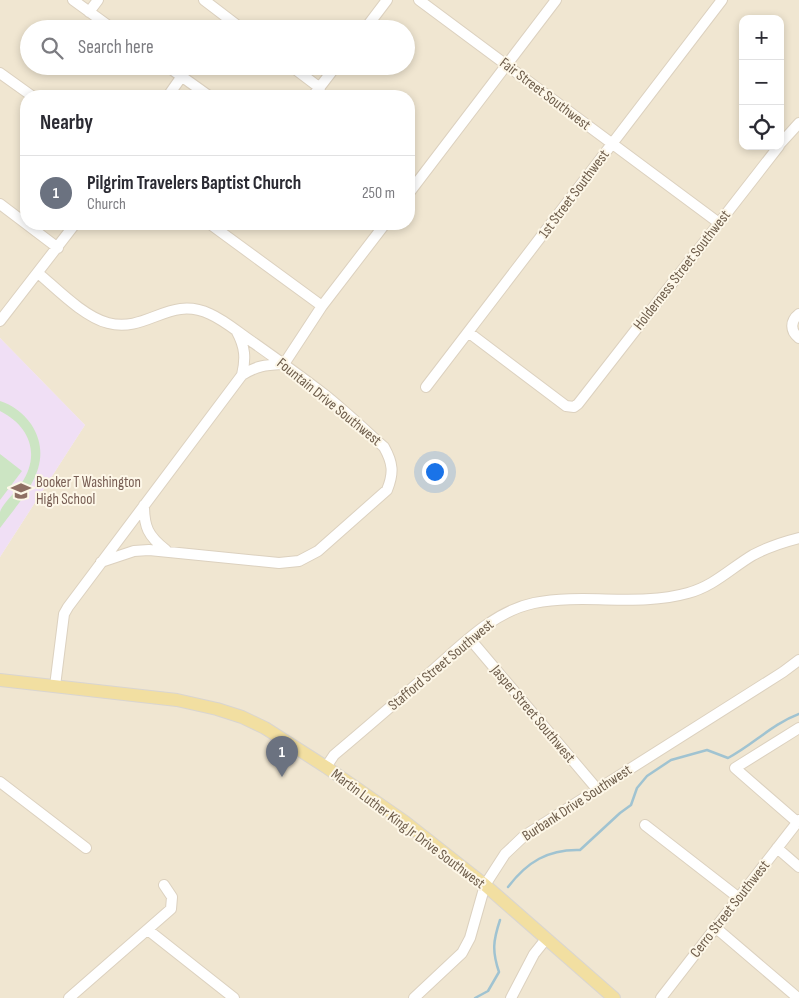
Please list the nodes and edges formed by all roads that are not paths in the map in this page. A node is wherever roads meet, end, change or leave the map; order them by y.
1 (73, 0) edge
2 (98, 0) edge
3 (204, 0) edge
4 (387, 0) edge
5 (419, 0) edge
6 (556, 0) edge
7 (722, 0) edge
8 (88, 12) junction
9 (100, 20) edge
10 (230, 20) edge
11 (372, 20) edge
12 (506, 65) junction
13 (0, 73) edge
14 (300, 75) edge
15 (329, 75) edge
16 (182, 76) joint
17 (24, 90) edge
18 (172, 90) edge
19 (201, 90) edge
20 (314, 90) edge
21 (318, 90) edge
22 (799, 123) edge
23 (784, 140) edge
24 (612, 144) junction
25 (775, 150) edge
26 (415, 185) edge
27 (0, 204) edge
28 (20, 219) edge
29 (719, 223) junction
30 (34, 230) edge
31 (71, 230) edge
32 (221, 230) edge
33 (380, 230) edge
34 (58, 248) junction
35 (38, 273) junction
36 (322, 306) junction
37 (799, 314) edge
38 (2, 318) edge
39 (236, 331) junction
40 (468, 332) junction
41 (799, 338) edge
42 (284, 364) junction
43 (242, 375) junction
44 (426, 387) dead end
45 (144, 504) junction
46 (799, 538) edge
47 (166, 550) junction
48 (101, 562) junction
49 (470, 639) junction
50 (799, 660) edge
51 (0, 680) edge
52 (55, 686) junction
53 (799, 728) edge
54 (326, 767) junction
55 (0, 782) edge
56 (596, 789) junction
57 (798, 821) edge
58 (645, 824) dead end
59 (86, 848) dead end
60 (777, 848) junction
61 (799, 867) edge
62 (164, 885) dead end
63 (485, 885) junction
64 (739, 898) junction
65 (716, 928) junction
66 (148, 930) junction
67 (546, 938) junction
68 (69, 998) edge
69 (234, 998) edge
70 (414, 998) edge
71 (512, 998) edge
72 (614, 998) edge
73 (661, 998) edge
74 (798, 998) edge

1 - 8 street
2 - 8 street
3 - 10 street
4 - 11 street
5 - 12 street, Fair Street Southwest
6 - 12 street
7 - 24 street, 1st Street Southwest
8 - 9 street
12 - 24 street, Fair Street Southwest
12 - 26 street
13 - 17 street
14 - 20 street
15 - 21 street
16 - 18 street
16 - 19 street
22 - 23 street, Holderness Street Southwest
24 - 29 street, Fair Street Southwest
24 - 40 street, 1st Street Southwest
25 - 29 street, Holderness Street Southwest
27 - 28 street
29 - 40 street, Holderness Street Southwest
30 - 34 street
31 - 34 street
32 - 36 street
33 - 36 street
34 - 35 street
35 - 38 street
35 - 39 street, Fountain Drive Southwest
36 - 42 street
37 - 41 street
39 - 42 street, Fountain Drive Southwest
39 - 43 street
40 - 44 street, 1st Street Southwest
42 - 43 street
42 - 47 street, Fountain Drive Southwest
43 - 45 street
45 - 47 street
45 - 48 street
46 - 49 street, Stafford Street Southwest
47 - 48 street, Fountain Drive Southwest
48 - 52 street
49 - 54 street, Stafford Street Southwest
49 - 56 street, Jasper Street Southwest
50 - 56 street, Burbank Drive Southwest
51 - 52 main road, Martin Luther King Jr Drive Southwest
52 - 54 main road, Martin Luther King Jr Drive Southwest
53 - 57 street
54 - 63 main road, Martin Luther King Jr Drive Southwest
55 - 59 street
56 - 63 street, Burbank Drive Southwest
57 - 60 street, Cerro Street Southwest
58 - 64 street
60 - 61 street
60 - 64 street, Cerro Street Southwest
62 - 66 street
63 - 67 main road, Martin Luther King Jr Drive Southwest
63 - 70 street, Burbank Drive Southwest
64 - 65 street, Cerro Street Southwest
65 - 73 street, Cerro Street Southwest
65 - 74 street
66 - 68 street
66 - 69 street
67 - 71 street
67 - 72 main road, Martin Luther King Jr Drive Southwest

